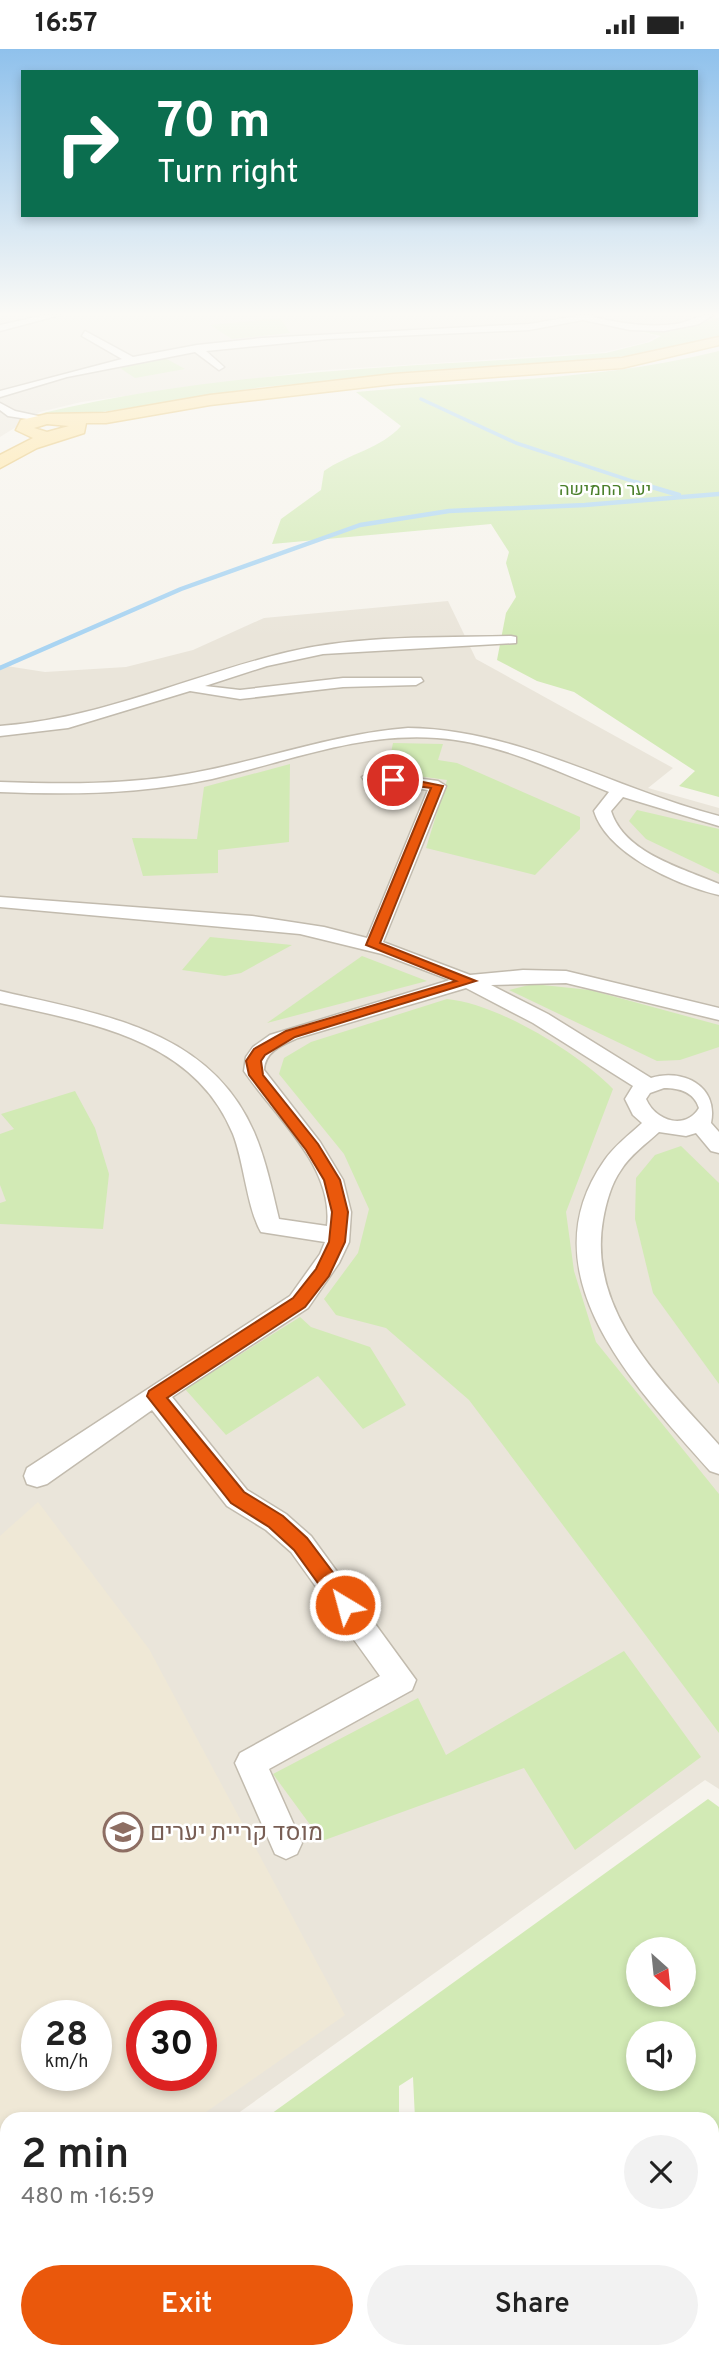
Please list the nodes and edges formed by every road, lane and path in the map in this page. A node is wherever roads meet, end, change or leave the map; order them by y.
1 (8, 423) edge
2 (32, 423) edge
3 (66, 423) edge
4 (78, 423) edge
5 (72, 424) junction
6 (25, 431) junction
7 (57, 436) junction
8 (5, 460) edge
9 (511, 640) dead end
10 (416, 681) dead end
11 (191, 687) junction
12 (0, 731) edge
13 (370, 777) dead end
14 (0, 787) edge
15 (620, 790) junction
16 (719, 821) edge
17 (719, 890) edge
18 (0, 902) edge
19 (373, 945) junction
20 (469, 981) junction
21 (0, 997) edge
22 (719, 1014) edge
23 (647, 1085) junction
24 (711, 1087) edge
25 (655, 1123) junction
26 (699, 1123) junction
27 (719, 1146) edge
28 (338, 1236) junction
29 (156, 1396) junction
30 (719, 1463) edge
31 (37, 1476) dead end
32 (286, 1843) dead end

1 - 6 street
2 - 6 main road
3 - 5 main road
4 - 5 main road
5 - 7 main road
6 - 7 main road
6 - 8 main road
7 - 8 main road
9 - 11 street
10 - 11 street
11 - 12 street
13 - 19 street
14 - 15 street
15 - 16 street
15 - 17 street
18 - 19 street
19 - 20 street
20 - 22 street
20 - 23 street
20 - 28 street
21 - 28 street
23 - 24 street
23 - 25 street
24 - 26 street
25 - 26 street
25 - 30 street
26 - 27 street
28 - 29 street
29 - 31 street
29 - 32 street

